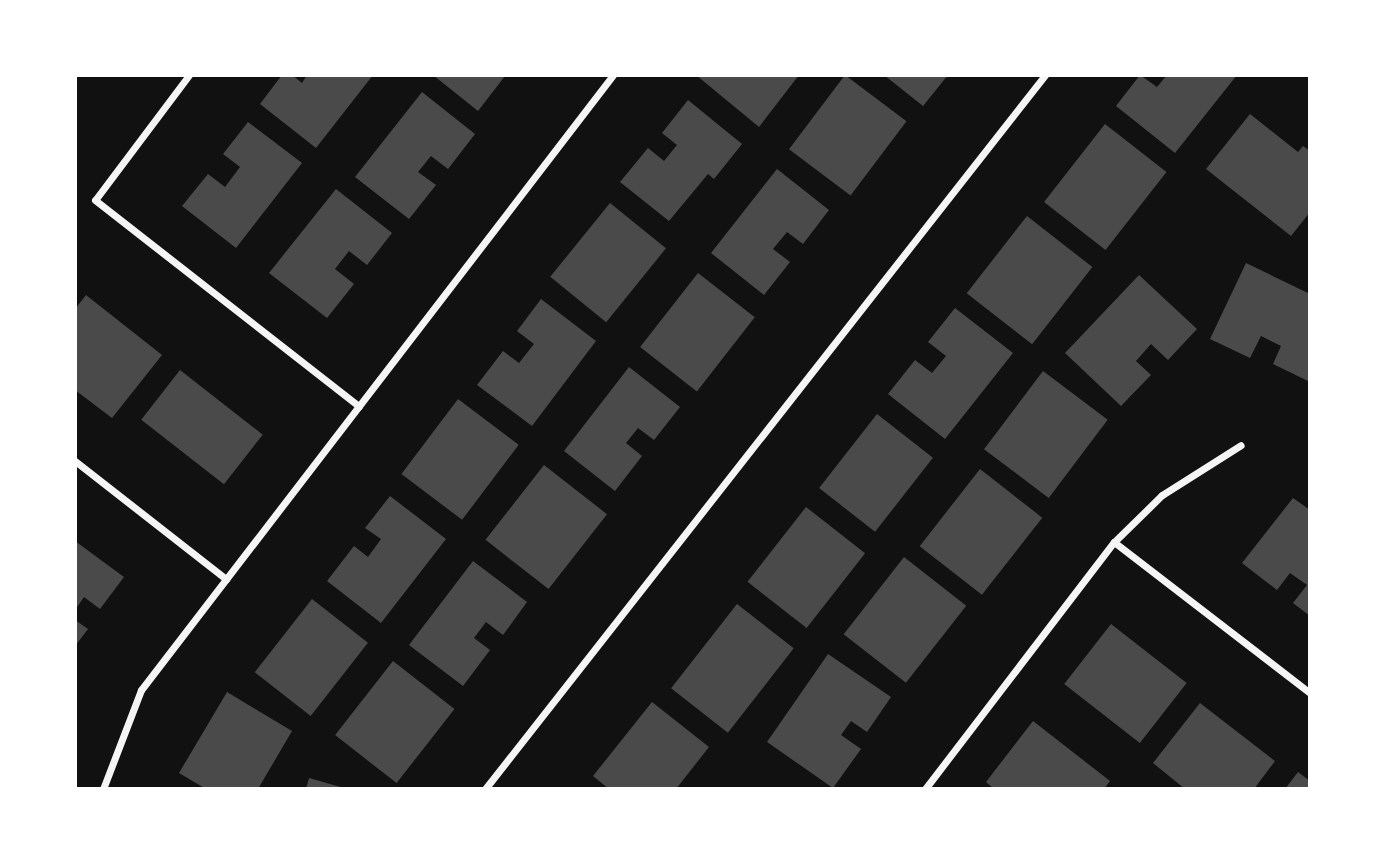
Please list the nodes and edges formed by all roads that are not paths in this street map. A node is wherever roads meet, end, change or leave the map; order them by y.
1 (189, 75) edge
2 (613, 75) edge
3 (1045, 75) edge
4 (359, 407) junction
5 (1241, 444) dead end
6 (75, 461) edge
7 (1114, 542) junction
8 (226, 579) junction
9 (1310, 693) edge
10 (103, 789) edge
11 (485, 789) edge
12 (925, 789) edge

1 - 4 street
2 - 4 street
3 - 11 street
4 - 8 street
5 - 7 street
6 - 8 street
7 - 9 street
7 - 12 street
8 - 10 street

